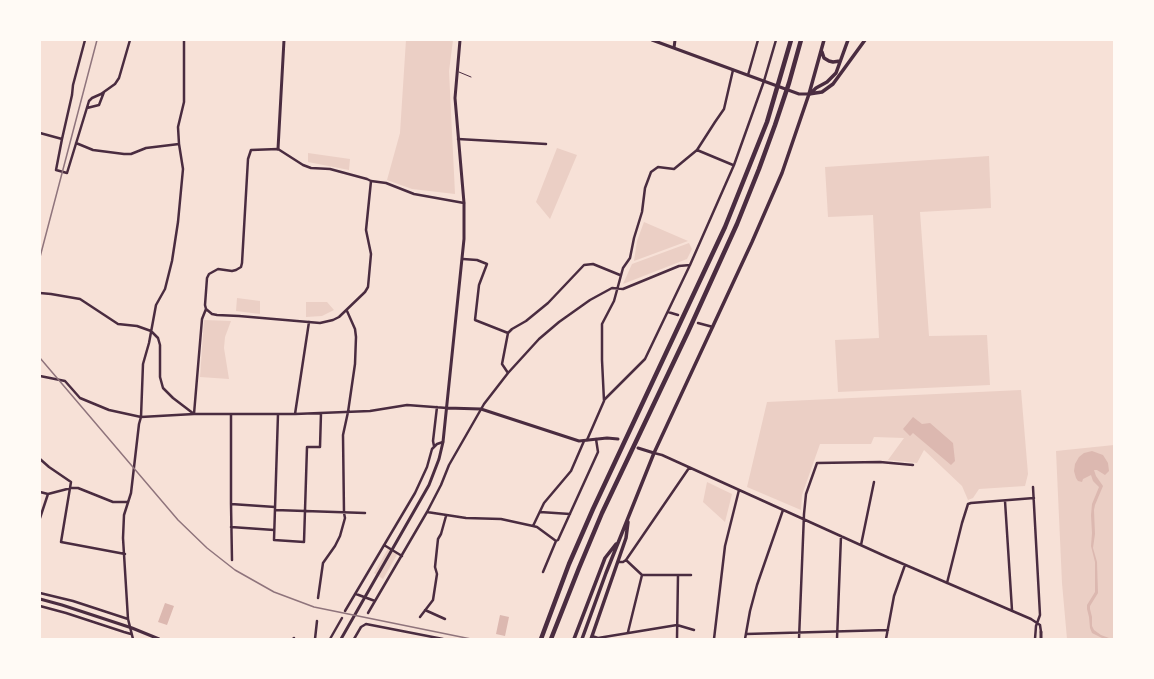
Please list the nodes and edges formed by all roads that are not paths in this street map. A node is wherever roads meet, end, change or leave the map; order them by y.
1 (86, 40) edge
2 (130, 40) edge
3 (184, 40) edge
4 (284, 40) edge
5 (460, 40) edge
6 (652, 40) edge
7 (675, 40) edge
8 (758, 40) edge
9 (776, 40) edge
10 (791, 40) edge
11 (801, 40) edge
12 (824, 40) edge
13 (848, 40) edge
14 (866, 40) edge
15 (674, 48) junction
16 (821, 51) junction
17 (840, 61) junction
18 (733, 70) junction
19 (457, 71) junction
20 (748, 75) junction
21 (471, 77) dead end
22 (764, 81) junction
23 (104, 92) junction
24 (809, 94) junction
25 (87, 108) junction
26 (40, 133) edge
27 (62, 139) junction
28 (458, 139) junction
29 (76, 143) junction
30 (179, 144) junction
31 (546, 144) dead end
32 (278, 149) junction
33 (697, 150) junction
34 (734, 165) junction
35 (371, 181) junction
36 (464, 202) junction
37 (463, 259) junction
38 (690, 265) junction
39 (620, 275) junction
40 (617, 288) junction
41 (40, 293) edge
42 (206, 309) junction
43 (347, 311) junction
44 (668, 312) junction
45 (678, 315) dead end
46 (309, 322) junction
47 (698, 323) dead end
48 (713, 328) junction
49 (151, 331) junction
50 (508, 333) junction
51 (508, 373) junction
52 (40, 376) edge
53 (604, 401) junction
54 (437, 407) junction
55 (447, 408) junction
56 (481, 409) junction
57 (348, 412) junction
58 (321, 413) junction
59 (194, 414) junction
60 (231, 414) junction
61 (278, 414) junction
62 (295, 414) junction
63 (141, 417) junction
64 (596, 439) junction
65 (618, 439) dead end
66 (585, 441) junction
67 (443, 442) junction
68 (434, 446) junction
69 (638, 448) dead end
70 (654, 454) junction
71 (40, 459) edge
72 (913, 465) dead end
73 (689, 468) junction
74 (874, 482) dead end
75 (1032, 487) dead end
76 (71, 488) junction
77 (739, 490) junction
78 (40, 492) edge
79 (48, 494) junction
80 (1034, 498) junction
81 (1005, 501) junction
82 (127, 502) junction
83 (231, 504) junction
84 (275, 509) junction
85 (783, 510) junction
86 (305, 511) junction
87 (427, 512) junction
88 (540, 512) junction
89 (344, 513) junction
90 (365, 513) dead end
91 (570, 514) junction
92 (629, 515) junction
93 (446, 516) junction
94 (40, 518) edge
95 (803, 519) junction
96 (231, 526) junction
97 (533, 526) junction
98 (274, 530) junction
99 (841, 536) junction
100 (620, 539) junction
101 (556, 541) junction
102 (384, 545) junction
103 (861, 545) junction
104 (125, 554) junction
105 (402, 556) junction
106 (232, 560) dead end
107 (626, 560) junction
108 (618, 562) junction
109 (905, 565) junction
110 (543, 572) dead end
111 (642, 575) junction
112 (678, 575) junction
113 (691, 575) dead end
114 (947, 583) junction
115 (40, 593) edge
116 (356, 594) junction
117 (318, 598) dead end
118 (40, 599) edge
119 (375, 601) junction
120 (40, 606) edge
121 (425, 610) junction
122 (1012, 610) junction
123 (345, 611) dead end
124 (368, 613) dead end
125 (420, 617) dead end
126 (342, 618) dead end
127 (128, 619) junction
128 (445, 619) dead end
129 (316, 621) dead end
130 (1038, 623) junction
131 (677, 625) junction
132 (694, 630) dead end
133 (838, 630) junction
134 (888, 630) junction
135 (800, 632) junction
136 (1042, 632) joint
137 (628, 633) junction
138 (131, 634) junction
139 (746, 634) junction
140 (542, 637) edge
141 (551, 638) edge
142 (592, 638) edge
143 (133, 639) edge
144 (159, 639) edge
145 (315, 639) edge
146 (330, 639) edge
147 (341, 639) edge
148 (354, 639) edge
149 (443, 639) edge
150 (574, 639) edge
151 (582, 639) edge
152 (677, 639) edge
153 (714, 639) edge
154 (745, 639) edge
155 (799, 639) edge
156 (837, 639) edge
157 (886, 639) edge
158 (1035, 639) edge
159 (1041, 639) edge

1 - 27 street
2 - 23 street
3 - 30 street
4 - 32 street
5 - 19 street
6 - 15 street
7 - 15 street
8 - 20 street
9 - 22 street
10 - 140 highway
11 - 141 highway
12 - 16 main road
13 - 17 main road
14 - 24 main road
15 - 18 street
16 - 17 main road
16 - 24 main road
17 - 24 main road
18 - 20 street
18 - 33 street
19 - 21 lane
19 - 28 street
20 - 22 street
22 - 24 street
22 - 34 street
23 - 25 street
23 - 25 street
24 - 48 main road
25 - 29 street
26 - 27 street
27 - 29 street
28 - 31 street
28 - 36 street
29 - 30 street
30 - 49 street
32 - 35 street
32 - 42 street
33 - 34 street
33 - 39 street
34 - 38 street
35 - 36 street
35 - 43 street
36 - 37 street
37 - 50 street
37 - 55 street
38 - 40 street
38 - 44 street
39 - 40 street
39 - 50 street
40 - 51 street
40 - 53 street
41 - 49 street
42 - 46 street
42 - 59 street
43 - 46 street
43 - 57 street
44 - 45 street
44 - 53 street
46 - 62 street
47 - 48 street
48 - 70 main road
49 - 59 street
49 - 63 street
50 - 51 street
51 - 56 street
52 - 63 street
53 - 66 street
54 - 55 street
54 - 57 street
54 - 68 street
55 - 56 street
55 - 67 street
56 - 66 street
56 - 87 street
57 - 58 street
57 - 89 street
58 - 62 street
58 - 86 street
59 - 60 street
59 - 63 street
60 - 61 street
60 - 83 street
61 - 62 street
61 - 84 street
63 - 82 street
64 - 65 street
64 - 66 street
64 - 91 street
66 - 88 street
67 - 68 street
67 - 147 street
68 - 102 street
69 - 70 street
70 - 73 street
70 - 92 main road
71 - 76 street
72 - 95 street
73 - 77 street
73 - 107 street
74 - 103 street
75 - 80 street
76 - 79 street
76 - 82 street
76 - 104 street
77 - 85 street
77 - 153 street
78 - 79 street
79 - 94 street
80 - 81 street
80 - 130 street
81 - 114 street
81 - 122 street
82 - 104 street
83 - 84 street
83 - 96 street
84 - 86 street
84 - 98 street
85 - 95 street
85 - 139 street
86 - 89 street
86 - 98 street
87 - 93 street
87 - 105 street
88 - 91 street
88 - 97 street
89 - 90 street
89 - 117 street
91 - 101 street
92 - 100 main road
92 - 108 main road
93 - 97 street
93 - 121 street
95 - 99 street
95 - 135 street
96 - 98 street
96 - 106 street
97 - 101 street
99 - 103 street
99 - 133 street
100 - 150 main road
100 - 151 main road
101 - 110 street
102 - 105 street
102 - 116 street
103 - 109 street
104 - 127 street
105 - 119 street
107 - 108 street
107 - 111 street
108 - 142 main road
109 - 114 street
109 - 134 street
111 - 112 street
111 - 137 street
112 - 113 street
112 - 131 street
114 - 122 street
115 - 127 street
116 - 119 street
116 - 123 street
118 - 144 street
119 - 124 street
120 - 138 street
121 - 125 street
121 - 128 street
122 - 130 street
126 - 146 street
127 - 138 street
129 - 145 street
130 - 136 street
130 - 158 street
131 - 132 street
131 - 137 street
131 - 152 street
133 - 134 street
133 - 135 street
133 - 156 street
134 - 157 street
135 - 139 street
135 - 155 street
136 - 159 street
137 - 142 street
138 - 143 street
139 - 154 street
148 - 149 street

